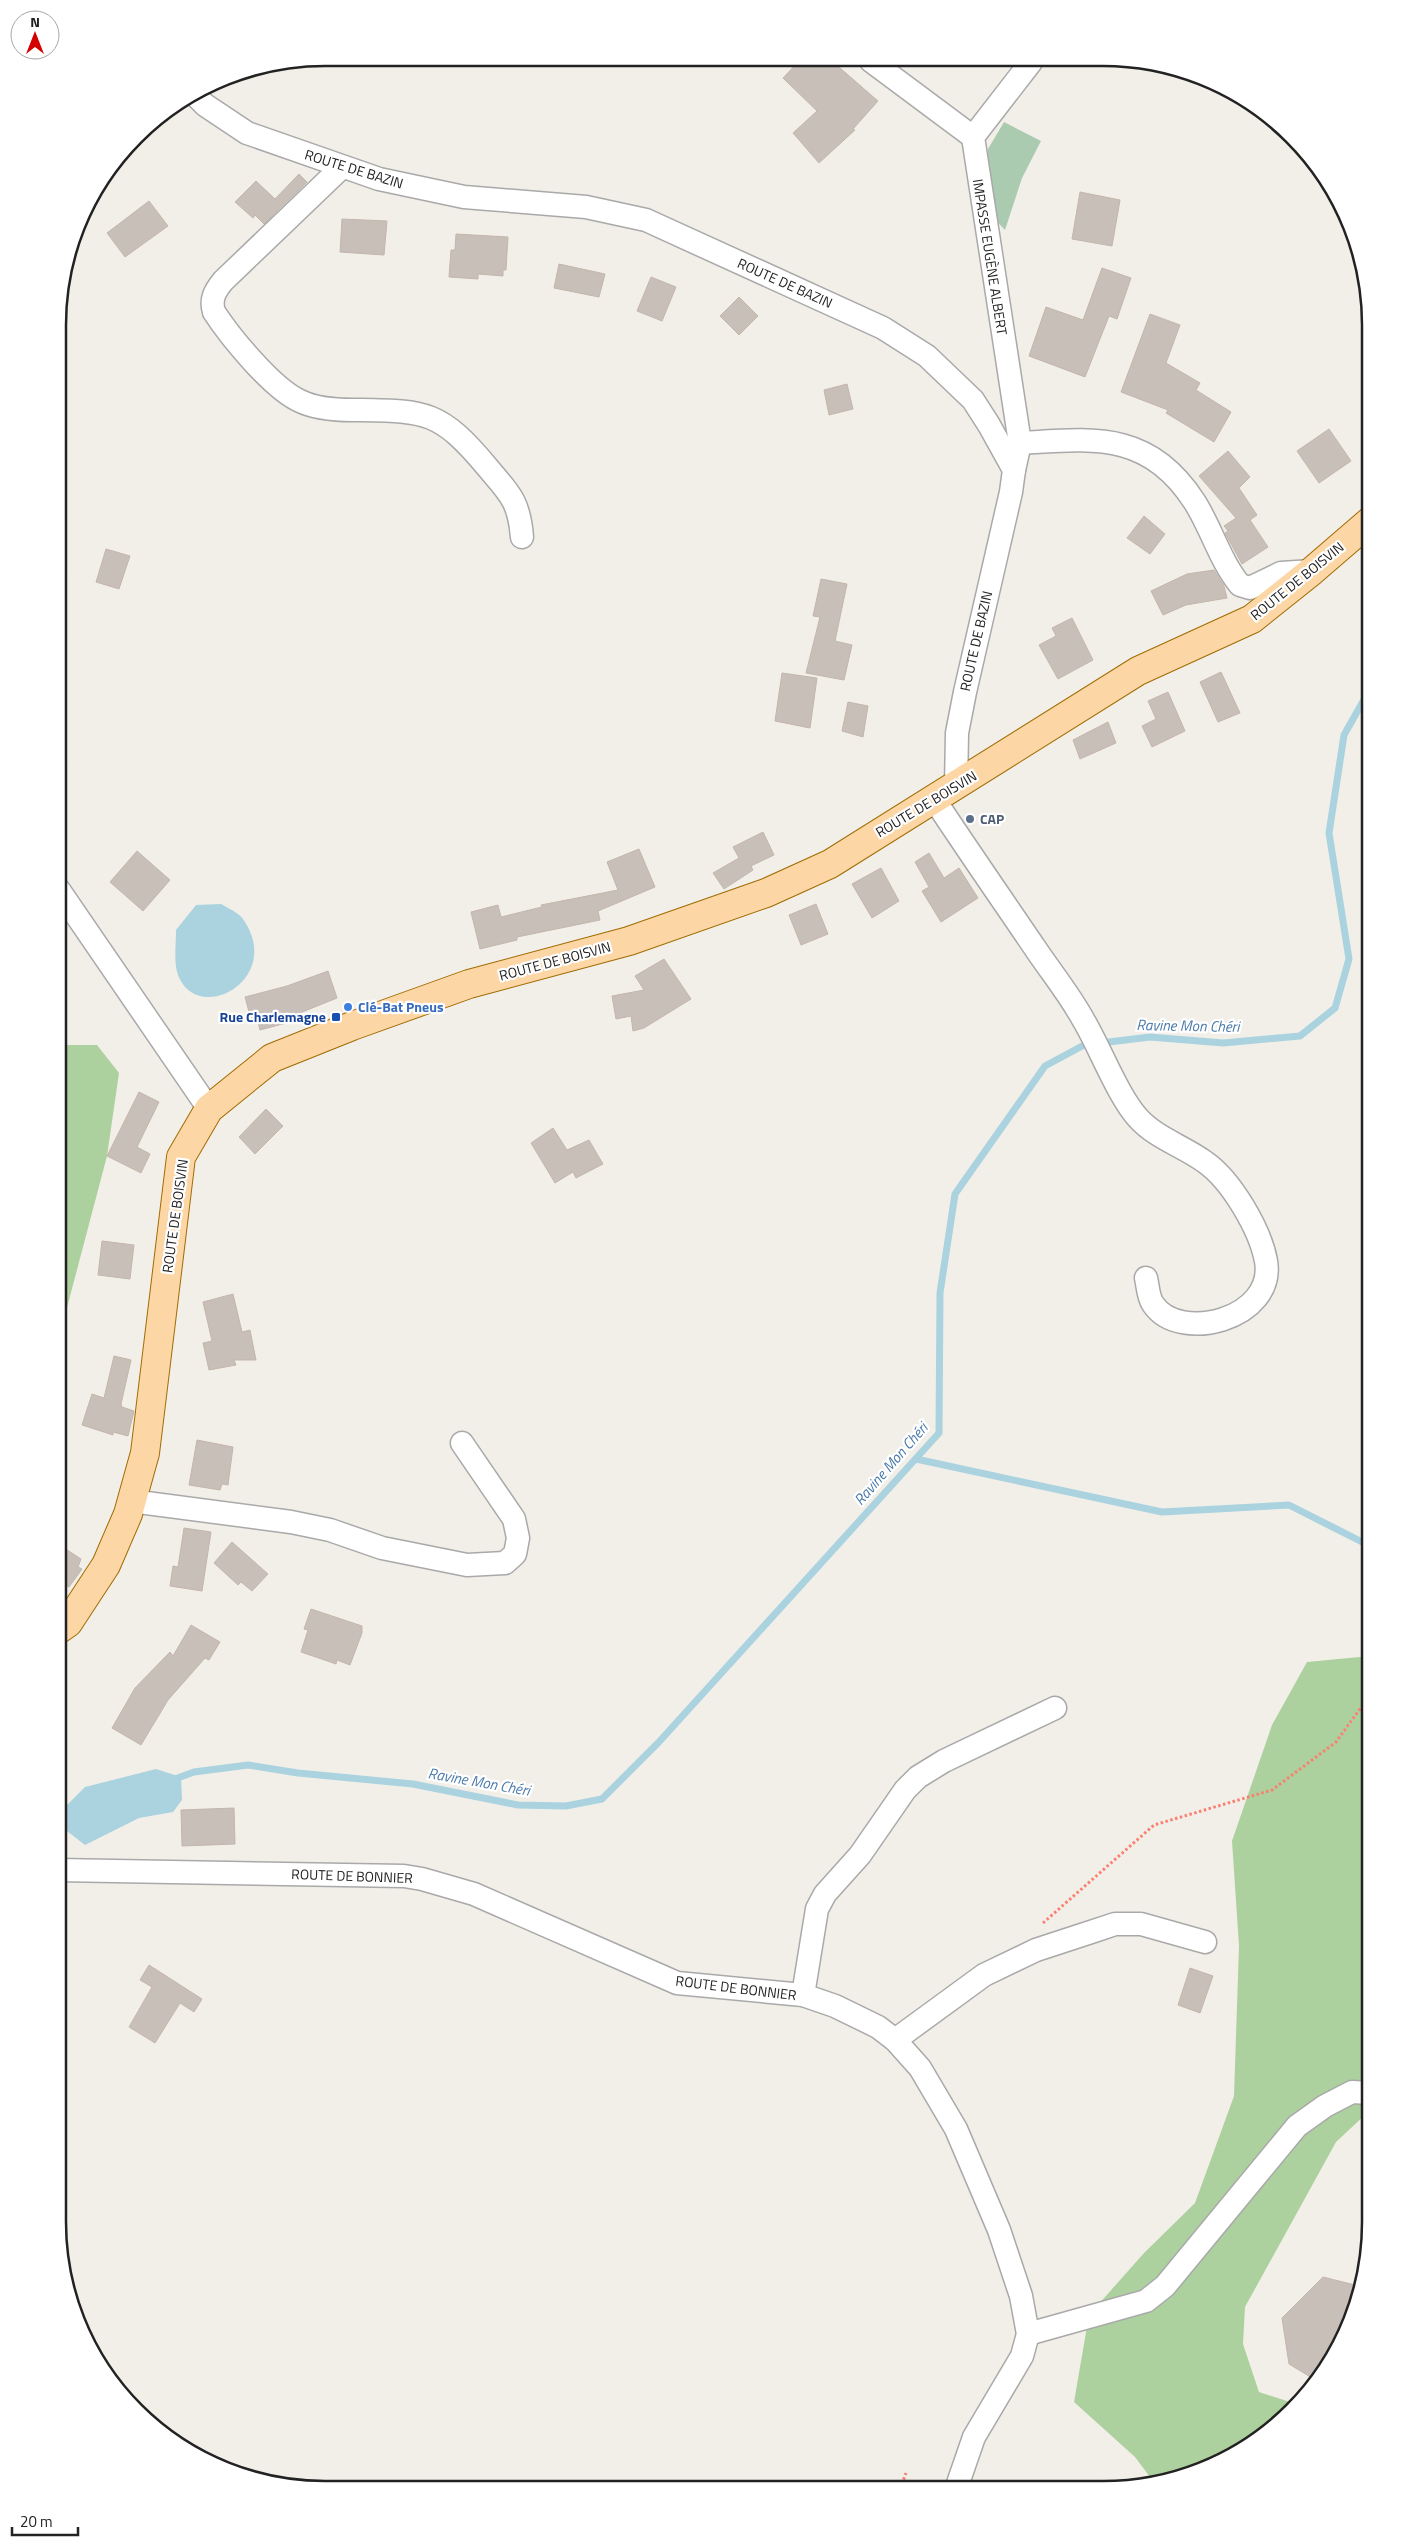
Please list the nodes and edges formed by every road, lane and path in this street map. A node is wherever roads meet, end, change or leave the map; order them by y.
1 (878, 66) edge
2 (1028, 66) edge
3 (199, 99) edge
4 (973, 137) junction
5 (342, 167) junction
6 (1020, 444) junction
7 (1014, 470) junction
8 (1362, 528) edge
9 (522, 537) dead end
10 (1312, 571) junction
11 (945, 793) junction
12 (66, 900) edge
13 (209, 1109) junction
14 (1146, 1278) dead end
15 (462, 1443) dead end
16 (131, 1501) junction
17 (66, 1624) edge
18 (1362, 1706) edge
19 (1055, 1708) dead end
20 (66, 1870) edge
21 (1036, 1929) dead end
22 (1204, 1942) dead end
23 (803, 1995) junction
24 (895, 2040) junction
25 (1362, 2092) edge
26 (1028, 2334) junction
27 (906, 2473) dead end
28 (903, 2481) edge
29 (958, 2481) edge

1 - 4 street
2 - 4 street
3 - 5 street, ROUTE DE BAZIN
4 - 6 street, IMPASSE EUGÈNE ALBERT
5 - 7 street, ROUTE DE BAZIN
5 - 9 street
6 - 7 street, IMPASSE EUGÈNE ALBERT
6 - 10 street
7 - 11 street, ROUTE DE BAZIN
8 - 10 main road, ROUTE DE BOISVIN
10 - 11 main road, ROUTE DE BOISVIN
11 - 13 main road, ROUTE DE BOISVIN
11 - 14 street
12 - 13 street
13 - 16 main road, ROUTE DE BOISVIN
15 - 16 street
16 - 17 main road, ROUTE DE BOISVIN
18 - 21 path
19 - 23 street
20 - 23 street, ROUTE DE BONNIER
22 - 24 street
23 - 24 street, ROUTE DE BONNIER
24 - 26 street, ROUTE DE BONNIER
25 - 26 street
26 - 29 street, ROUTE DE BONNIER
27 - 28 path

